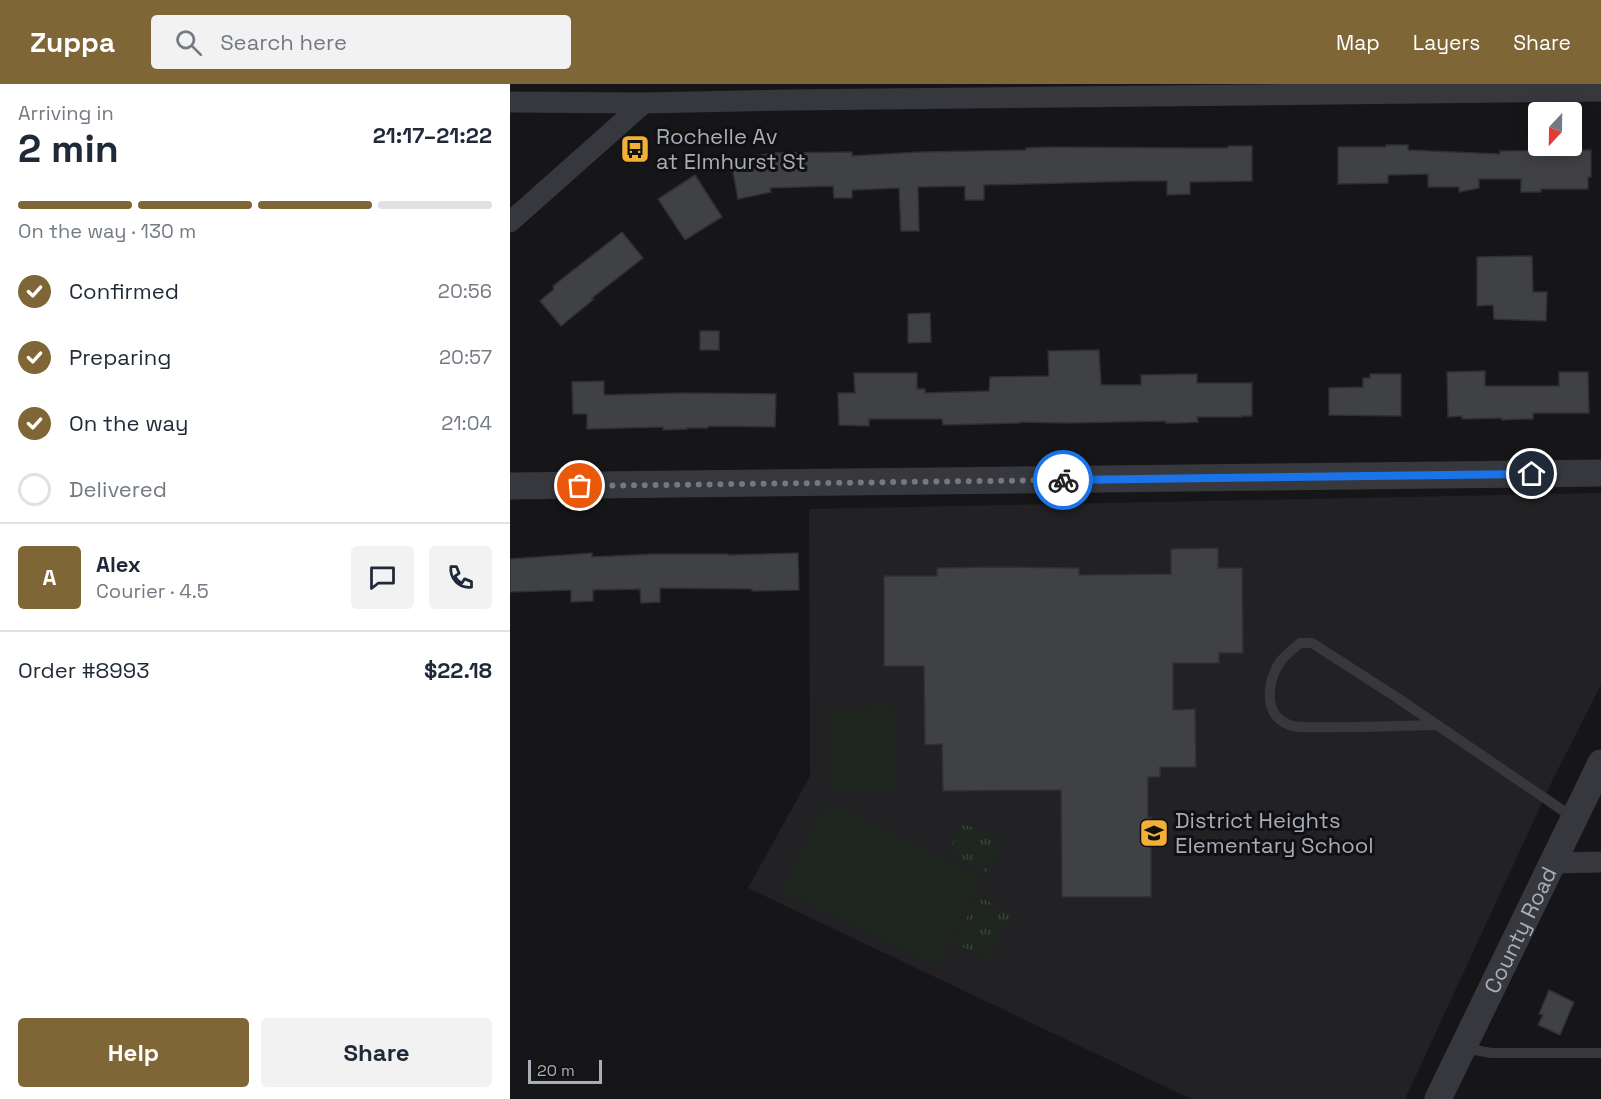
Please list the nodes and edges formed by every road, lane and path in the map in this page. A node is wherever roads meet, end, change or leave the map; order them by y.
1 (1298, 89) edge
2 (1601, 91) edge
3 (789, 92) edge
4 (510, 102) edge
5 (644, 104) junction
6 (510, 222) edge
7 (1601, 473) edge
8 (510, 486) edge
9 (1436, 726) junction
10 (1601, 763) edge
11 (1575, 818) junction
12 (1601, 862) edge
13 (1553, 863) junction
14 (1463, 1048) junction
15 (1601, 1053) edge
16 (1438, 1099) edge

1 - 2 street
1 - 3 street
3 - 5 street
4 - 5 street
5 - 6 street
7 - 8 street
9 - 9 lane
9 - 11 lane
10 - 11 street, County Road
11 - 13 street, County Road
12 - 13 street
13 - 14 street, County Road
14 - 15 lane
14 - 16 street, County Road

